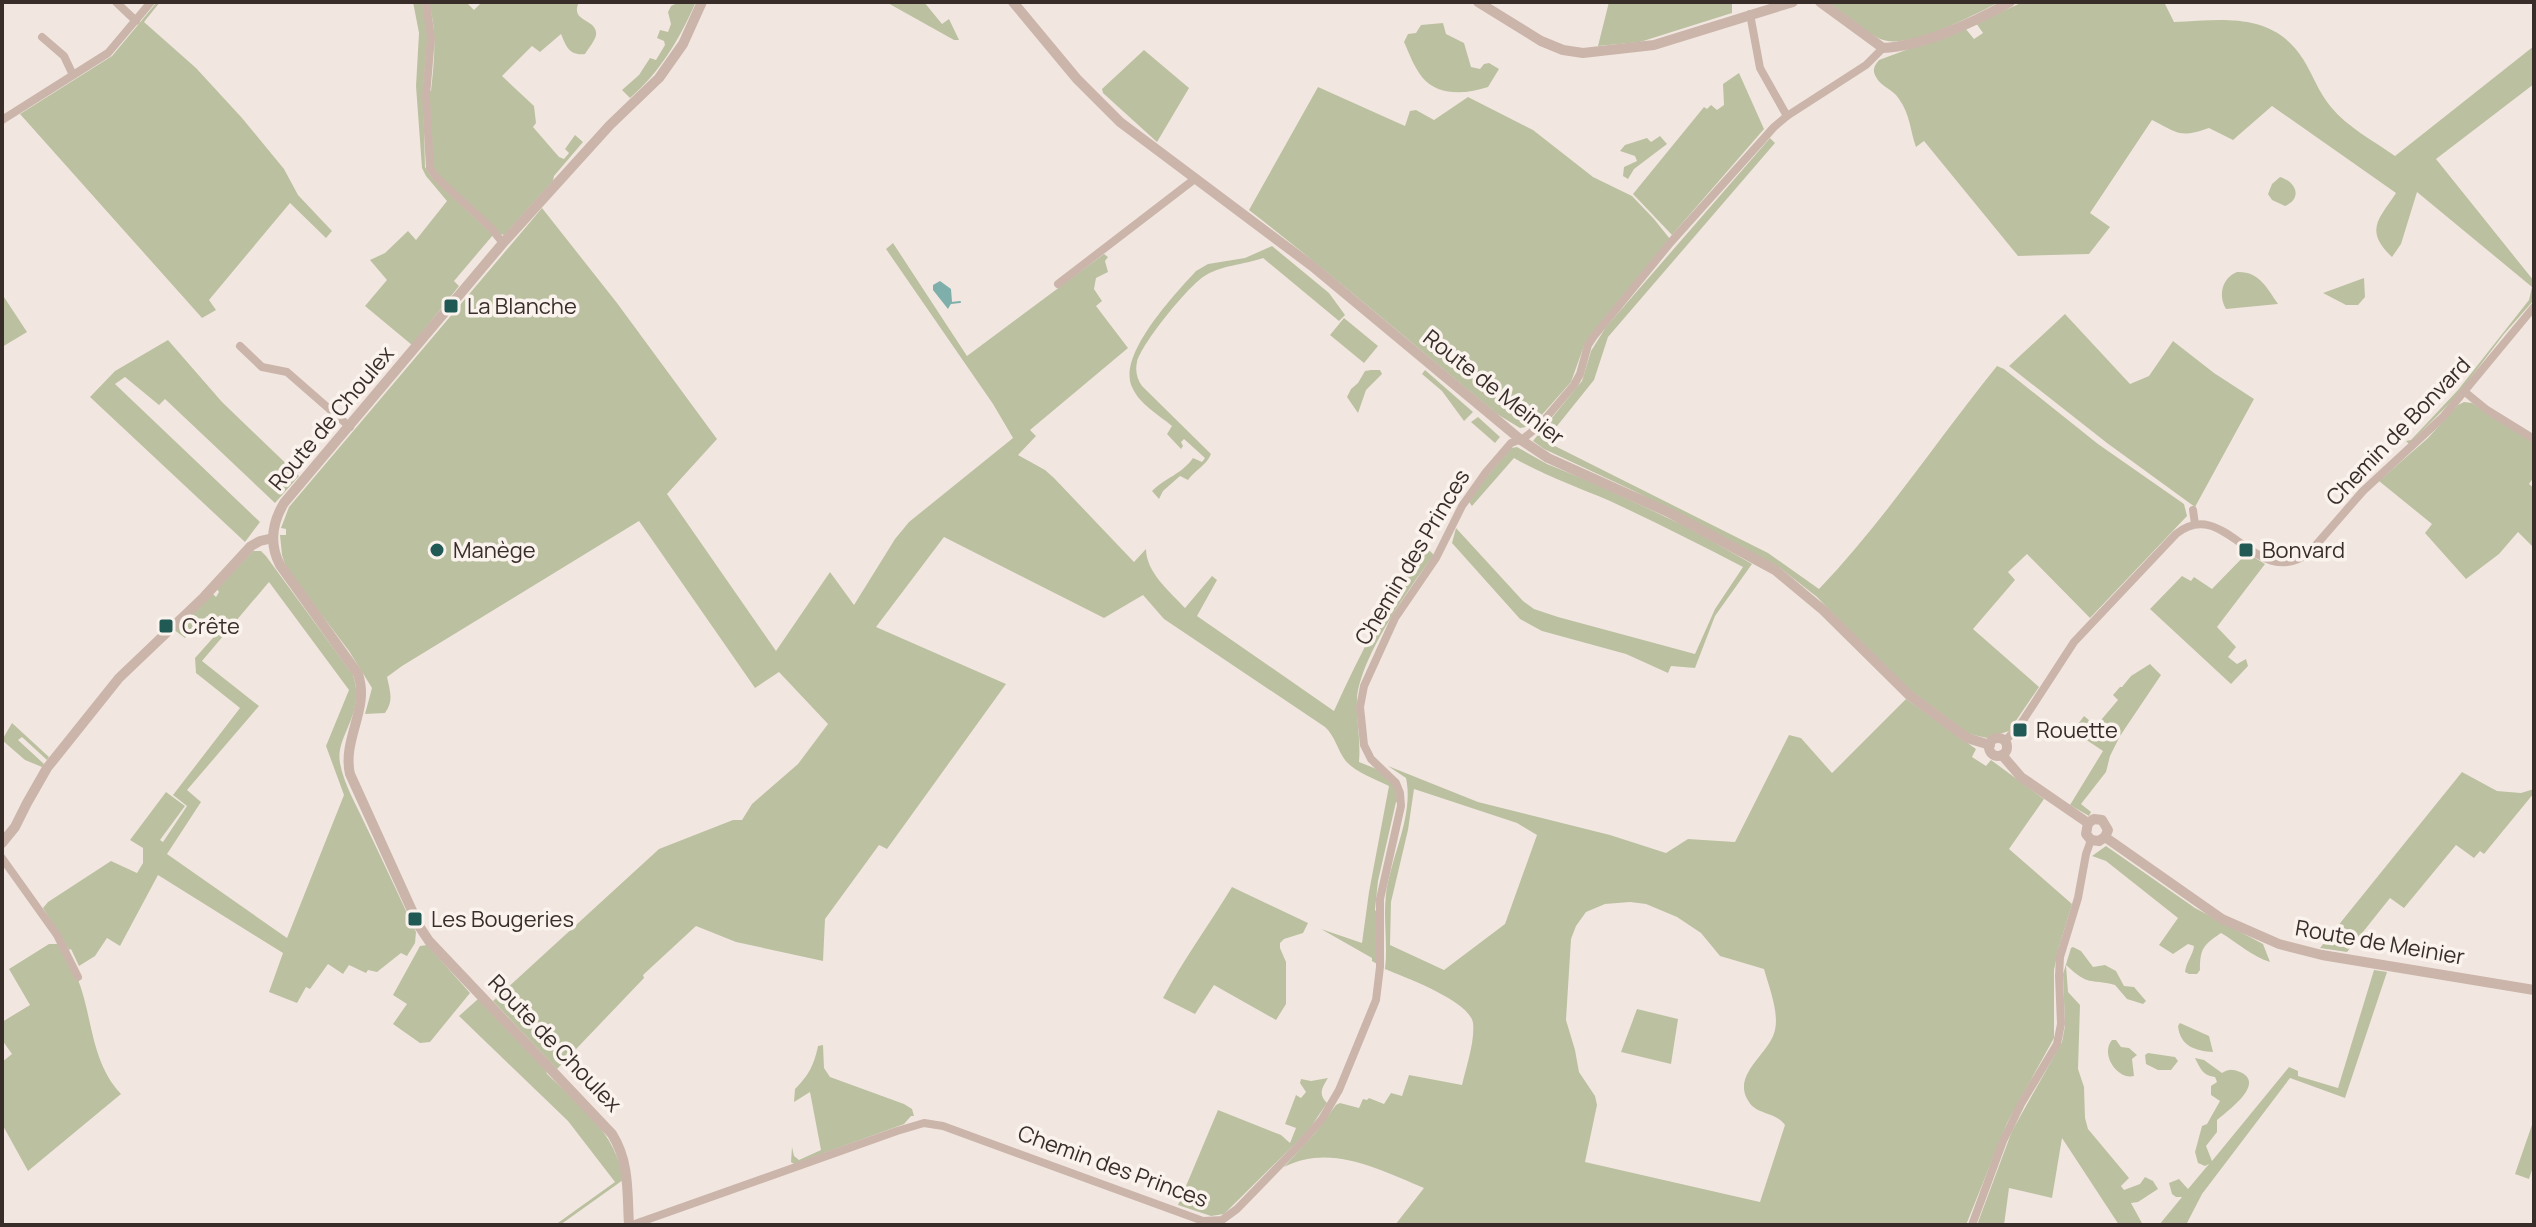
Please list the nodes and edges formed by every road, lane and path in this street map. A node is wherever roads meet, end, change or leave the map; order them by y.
1 (116, 2) edge
2 (151, 2) edge
3 (426, 2) edge
4 (702, 2) edge
5 (1013, 2) edge
6 (1478, 2) edge
7 (1793, 2) edge
8 (1820, 2) edge
9 (2010, 2) edge
10 (1750, 14) junction
11 (136, 21) junction
12 (42, 37) dead end
13 (1883, 48) junction
14 (73, 75) junction
15 (1787, 116) junction
16 (3, 117) edge
17 (1196, 178) junction
18 (503, 243) junction
19 (1058, 284) dead end
20 (2534, 307) edge
21 (240, 346) dead end
22 (2465, 392) junction
23 (350, 427) junction
24 (2534, 439) edge
25 (1521, 440) junction
26 (2193, 510) dead end
27 (2195, 524) junction
28 (273, 538) junction
29 (2005, 741) junction
30 (1990, 745) junction
31 (2002, 755) junction
32 (2088, 823) junction
33 (2105, 837) junction
34 (2091, 840) junction
35 (2, 843) edge
36 (2, 858) edge
37 (78, 977) dead end
38 (2534, 990) edge
39 (631, 1225) edge
40 (1972, 1225) edge

1 - 11 street
2 - 11 street
3 - 18 street
4 - 18 street, Route de Choulex
5 - 17 street, Route de Meinier
6 - 10 street
7 - 10 street
8 - 13 street
9 - 13 street, Chemin des Princes
10 - 15 street
11 - 14 street
12 - 14 street
13 - 15 street, Chemin des Princes
14 - 16 street
15 - 25 street, Chemin des Princes
17 - 19 street
17 - 25 street, Route de Meinier
18 - 23 street, Route de Choulex
20 - 22 street, Chemin de Bonvard
21 - 23 street
22 - 24 street
22 - 27 street, Chemin de Bonvard
23 - 28 street, Route de Choulex
25 - 30 street, Route de Meinier
25 - 39 street, Chemin des Princes
26 - 27 street
27 - 29 street
28 - 35 street
28 - 39 street, Route de Choulex
29 - 30 street
29 - 31 street
30 - 31 street
31 - 32 street
32 - 33 street
32 - 34 street
33 - 34 street
33 - 38 street, Route de Meinier
34 - 40 street
36 - 37 street

